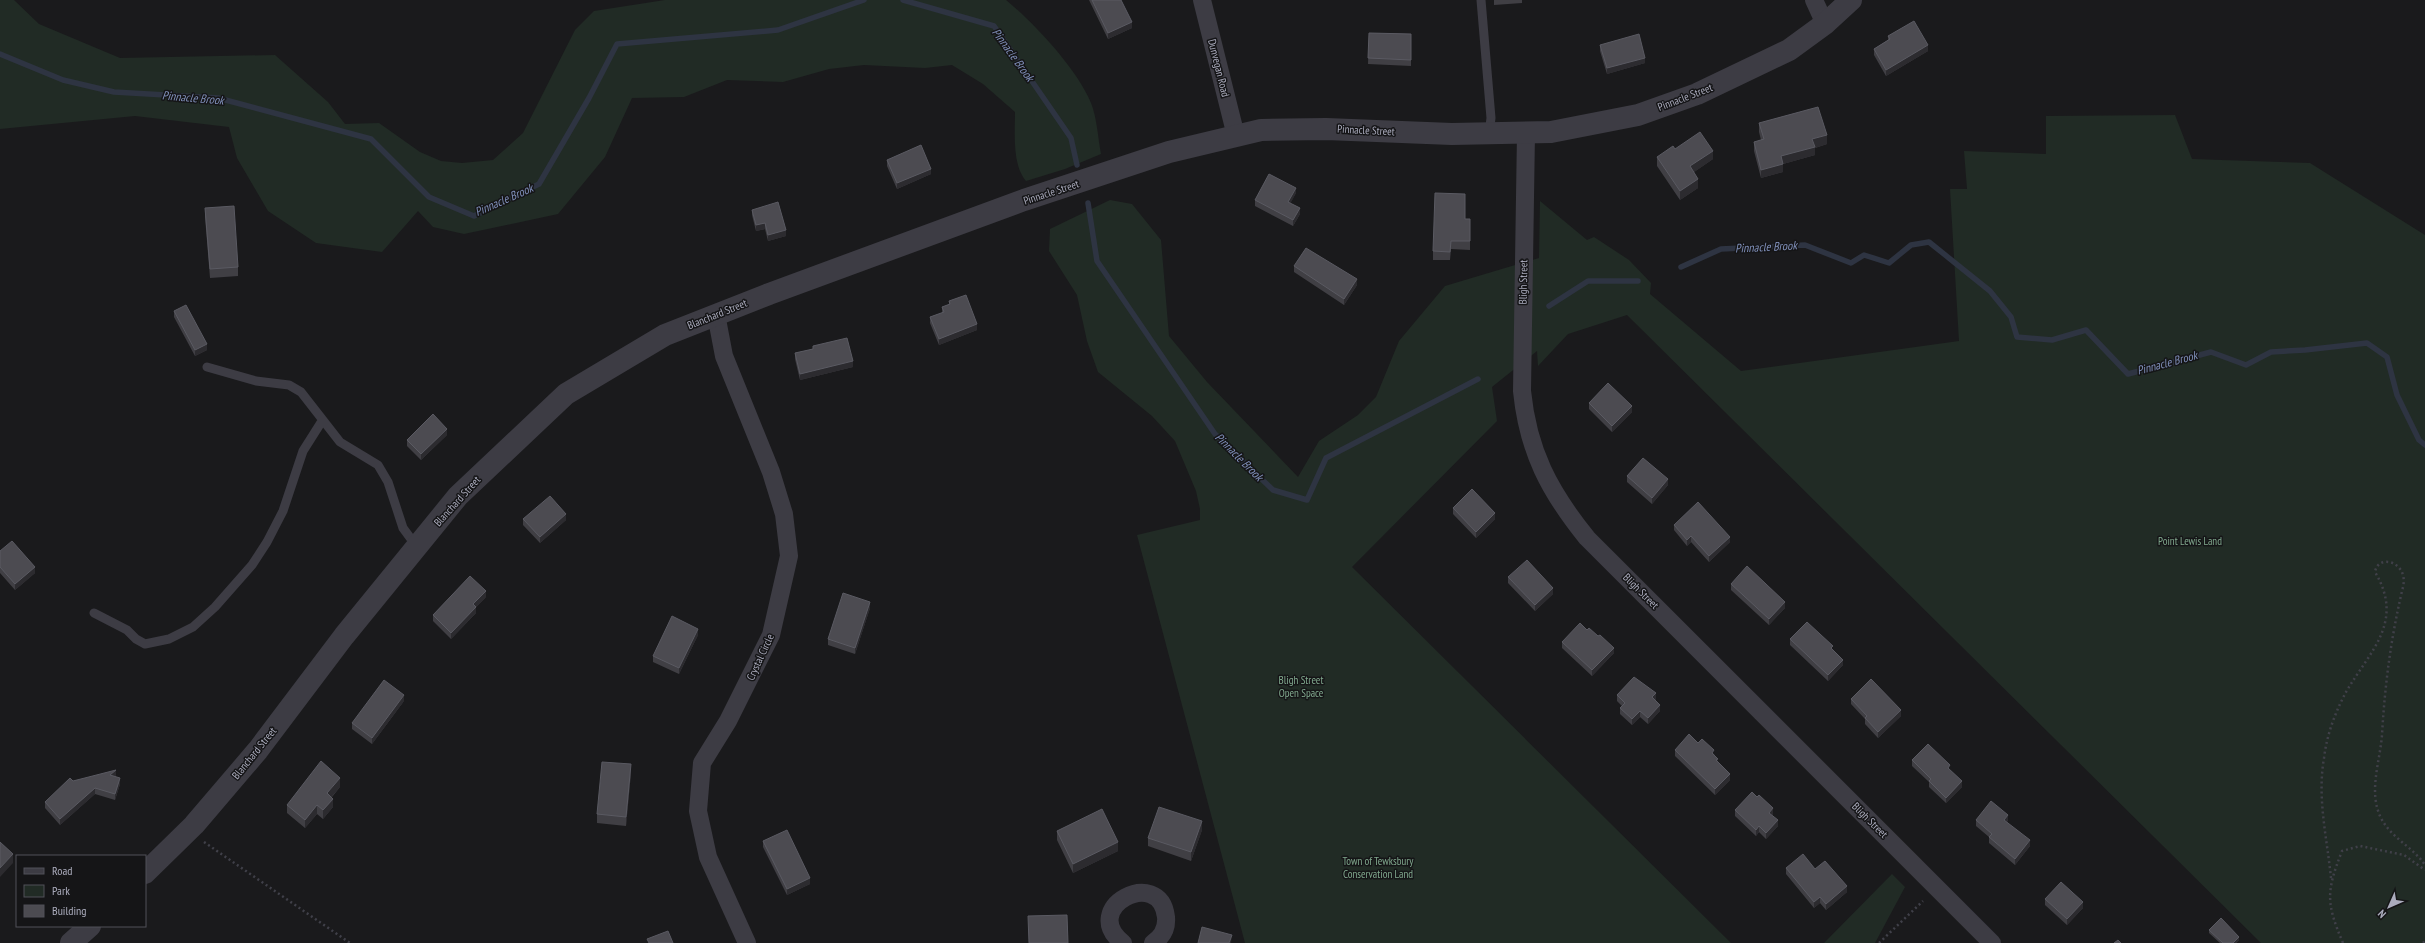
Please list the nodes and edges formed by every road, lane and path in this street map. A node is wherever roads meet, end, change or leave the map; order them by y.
1 (1202, 0) edge
2 (1481, 0) edge
3 (1814, 0) edge
4 (1851, 0) edge
5 (1825, 24) junction
6 (1526, 133) junction
7 (1490, 134) junction
8 (1236, 136) junction
9 (870, 258) joint
10 (716, 314) junction
11 (207, 367) dead end
12 (322, 421) junction
13 (417, 547) junction
14 (94, 613) dead end
15 (188, 831) junction
16 (2425, 865) edge
17 (2425, 870) edge
18 (146, 872) edge
19 (2331, 878) junction
20 (1923, 901) dead end
21 (89, 927) edge
22 (71, 943) edge
23 (350, 943) edge
24 (747, 943) edge
25 (1123, 943) edge
26 (1153, 943) edge
27 (1879, 943) edge
28 (1992, 943) edge
29 (2342, 943) edge

1 - 8 street, Dunvegan Road
2 - 7 lane
3 - 5 street
4 - 5 street, Pinnacle Street
5 - 6 street, Pinnacle Street
6 - 7 street, Pinnacle Street
6 - 28 street, Bligh Street
7 - 8 street, Pinnacle Street
8 - 9 street, Pinnacle Street
9 - 10 street, Blanchard Street
10 - 13 street, Blanchard Street
10 - 24 street, Crystal Circle
11 - 12 lane
12 - 13 lane
12 - 14 lane
13 - 15 street, Blanchard Street
15 - 18 street, Blanchard Street
15 - 23 path
16 - 19 path
17 - 19 path
19 - 29 path
20 - 27 path
21 - 22 street
25 - 26 street

